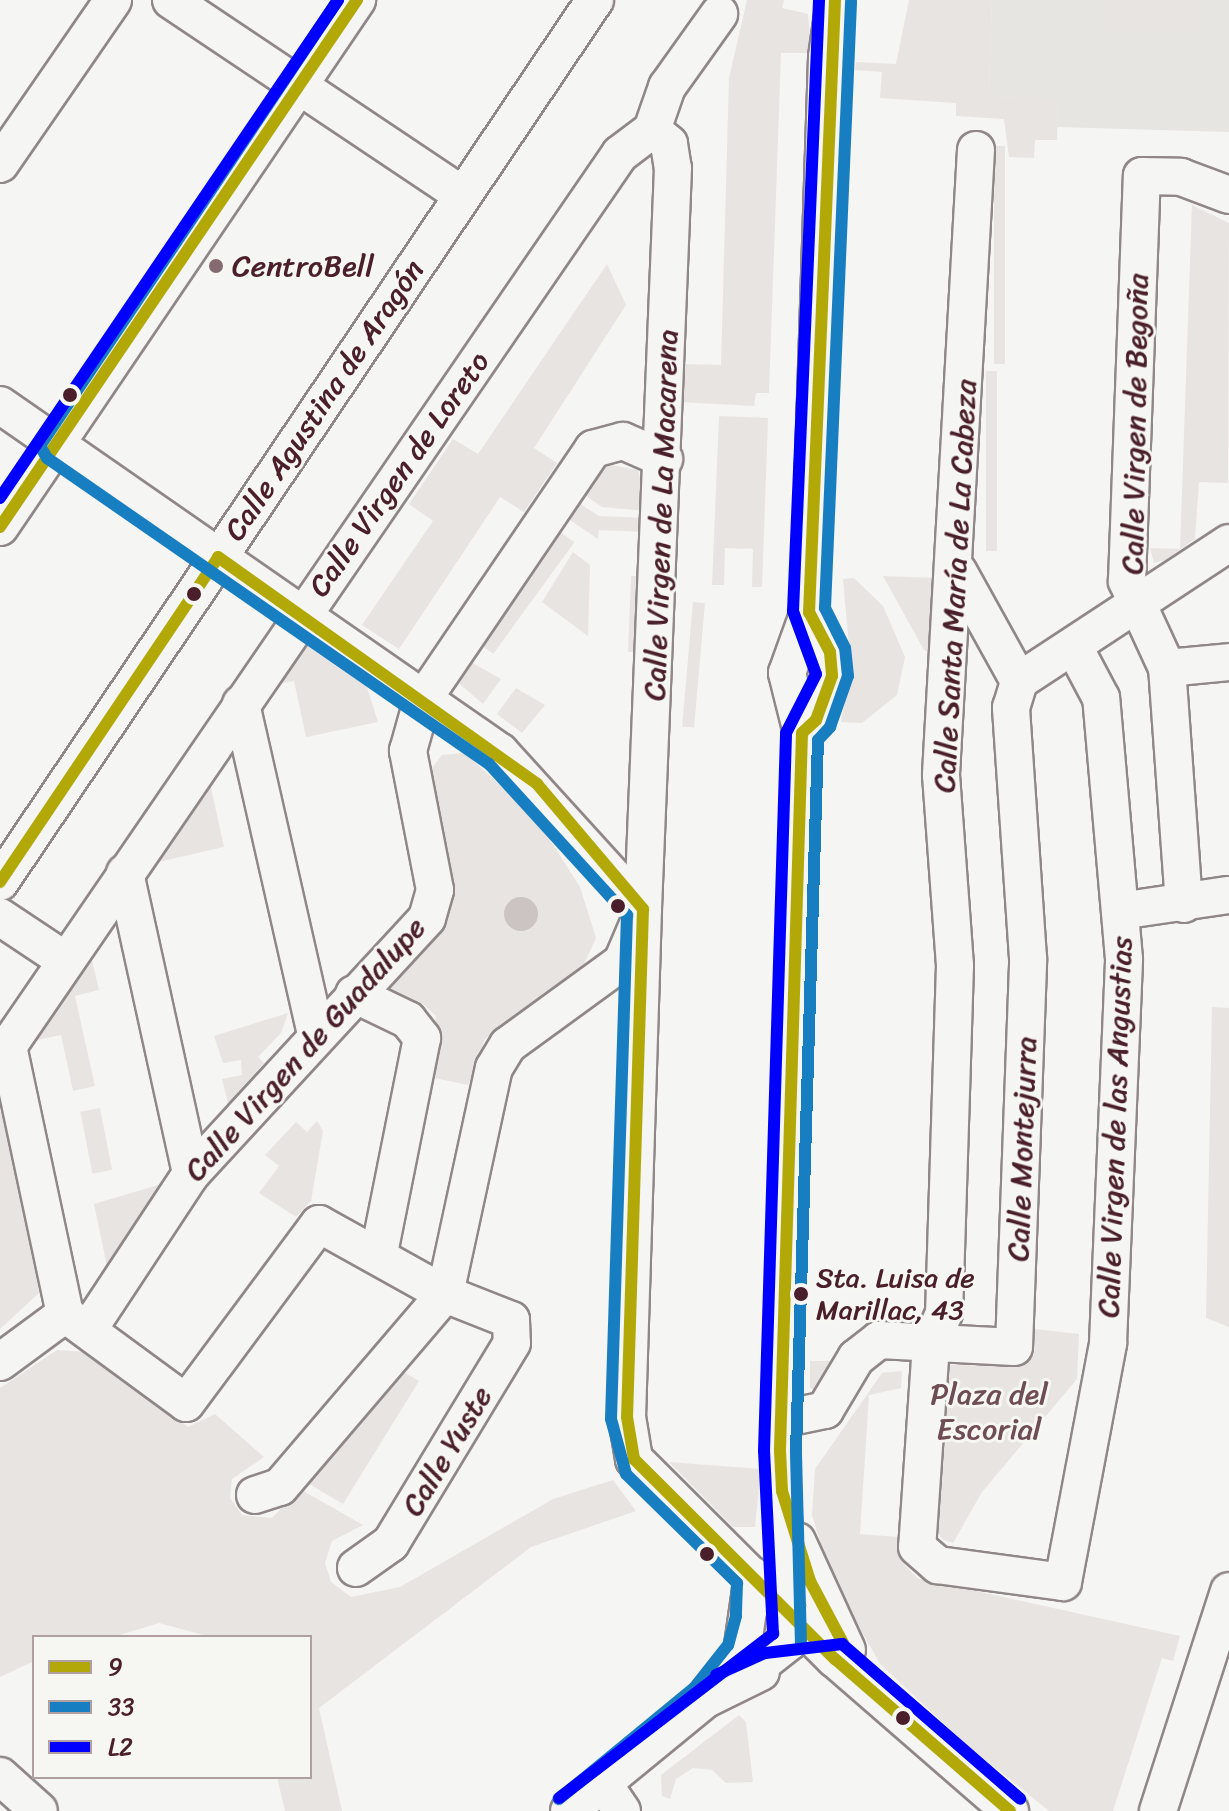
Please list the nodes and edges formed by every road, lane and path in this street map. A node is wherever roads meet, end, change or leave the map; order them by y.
1 (113, 0) edge
2 (171, 0) edge
3 (357, 0) edge
4 (595, 0) edge
5 (835, 0) edge
6 (719, 14) dead end
7 (299, 85) junction
8 (652, 130) junction
9 (976, 150) dead end
10 (0, 164) edge
11 (462, 195) junction
12 (1229, 195) edge
13 (0, 405) edge
14 (56, 445) junction
15 (664, 459) junction
16 (0, 527) edge
17 (1229, 543) edge
18 (218, 557) junction
19 (958, 571) junction
20 (1139, 607) junction
21 (302, 615) junction
22 (1074, 647) junction
23 (1229, 662) edge
24 (1167, 668) junction
25 (1019, 681) junction
26 (422, 701) junction
27 (241, 704) junction
28 (125, 873) junction
29 (0, 882) edge
30 (1229, 895) edge
31 (1184, 904) junction
32 (643, 909) junction
33 (1120, 911) junction
34 (0, 917) edge
35 (66, 961) junction
36 (354, 994) junction
37 (316, 1034) junction
38 (4, 1052) edge
39 (191, 1174) junction
40 (379, 1254) junction
41 (445, 1294) junction
42 (77, 1320) junction
43 (931, 1344) junction
44 (0, 1362) edge
45 (782, 1419) junction
46 (782, 1491) junction
47 (255, 1495) dead end
48 (917, 1547) joint
49 (356, 1568) dead end
50 (744, 1569) junction
51 (1229, 1591) edge
52 (789, 1611) junction
53 (835, 1659) junction
54 (738, 1682) junction
55 (877, 1695) junction
56 (706, 1699) junction
57 (0, 1776) edge
58 (613, 1797) edge
59 (39, 1811) edge
60 (569, 1811) edge
61 (1010, 1811) edge
62 (1158, 1811) edge

1 - 10 street
2 - 7 street
3 - 7 street
4 - 11 street, Calle Agustina de Aragón
5 - 45 street
6 - 8 street
7 - 11 street
7 - 14 street
8 - 15 street, Calle Virgen de La Macarena
8 - 21 street, Calle Virgen de Loreto
9 - 19 street, Calle Santa María de La Cabeza
11 - 18 street, Calle Agustina de Aragón
12 - 20 street, Calle Virgen de Begoña
13 - 14 street
14 - 16 street
14 - 18 street
15 - 26 street, Calle Virgen de Guadalupe
15 - 32 street, Calle Virgen de La Macarena
17 - 20 street
18 - 21 street
18 - 29 street, Calle Agustina de Aragón
19 - 25 street
19 - 43 street, Calle Santa María de La Cabeza
20 - 22 street
20 - 24 street, Calle Virgen de Begoña
21 - 26 street
21 - 27 street, Calle Virgen de Loreto
22 - 25 street
22 - 33 street, Calle Virgen de las Angustias
23 - 24 street
24 - 31 street, Calle Virgen de Begoña
25 - 43 street, Calle Montejurra
26 - 32 street
26 - 36 street, Calle Virgen de Guadalupe
27 - 28 street, Calle Virgen de Loreto
27 - 37 street
28 - 35 street, Calle Virgen de Loreto
28 - 39 street
30 - 31 street, Calle Virgen de las Angustias
31 - 33 street, Calle Virgen de las Angustias
32 - 41 street
32 - 50 street, Calle Virgen de La Macarena
33 - 48 street, Calle Virgen de las Angustias
34 - 35 street
35 - 38 street, Calle Virgen de Loreto
36 - 37 street, Calle Virgen de Guadalupe
36 - 40 street
37 - 39 street, Calle Virgen de Guadalupe
38 - 42 street
39 - 42 street, Calle Virgen de Guadalupe
40 - 41 street
40 - 42 street
41 - 47 street
41 - 49 street, Calle Yuste
42 - 44 street
43 - 45 street, Calle Montejurra
43 - 48 street, Calle Santa María de La Cabeza
45 - 46 street
46 - 50 street
46 - 52 street
46 - 55 street
50 - 52 street, Calle Virgen de La Macarena
50 - 56 street
51 - 62 street
52 - 53 street, Calle Virgen de La Macarena
52 - 54 street
53 - 54 street
53 - 55 street, Calle Virgen de La Macarena
54 - 56 street
55 - 61 street, Calle Virgen de La Macarena
56 - 58 street
57 - 59 street
58 - 60 street

